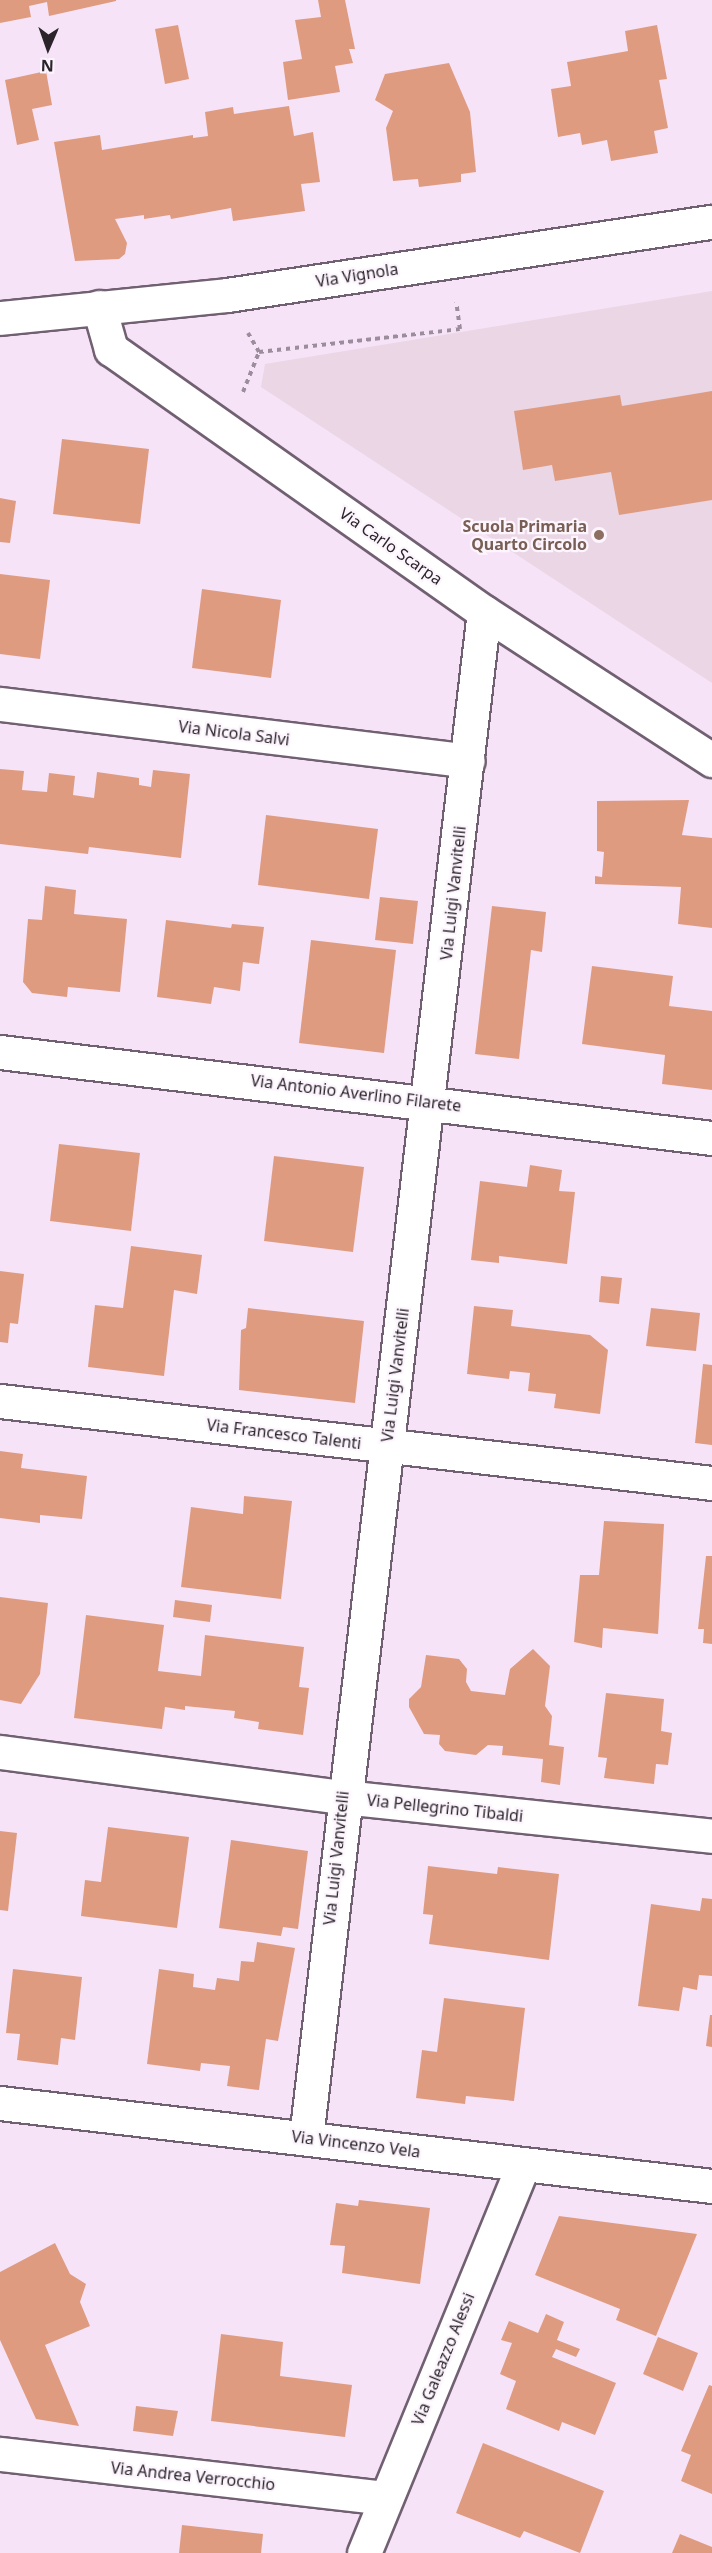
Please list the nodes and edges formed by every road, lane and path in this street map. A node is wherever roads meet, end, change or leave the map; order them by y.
1 (712, 222) edge
2 (449, 261) junction
3 (227, 295) junction
4 (99, 307) junction
5 (0, 318) edge
6 (259, 352) junction
7 (208, 416) junction
8 (484, 612) junction
9 (0, 704) edge
10 (712, 760) edge
11 (468, 761) junction
12 (0, 1052) edge
13 (429, 1101) junction
14 (712, 1138) edge
15 (0, 1401) edge
16 (386, 1446) junction
17 (712, 1483) edge
18 (0, 1752) edge
19 (343, 1797) junction
20 (712, 1836) edge
21 (0, 2103) edge
22 (306, 2138) junction
23 (523, 2165) junction
24 (712, 2186) edge
25 (0, 2454) edge
26 (386, 2498) junction
27 (364, 2553) edge

1 - 2 street, Via Vignola
2 - 3 street, Via Vignola
2 - 6 path
3 - 4 street, Via Vignola
3 - 6 path
4 - 5 street, Via Vignola
4 - 7 street, Via Carlo Scarpa
6 - 7 path
7 - 8 street, Via Carlo Scarpa
8 - 10 street, Via Carlo Scarpa
8 - 11 street, Via Luigi Vanvitelli
9 - 11 street, Via Nicola Salvi
11 - 13 street, Via Luigi Vanvitelli
12 - 13 street, Via Antonio Averlino Filarete
13 - 14 street, Via Antonio Averlino Filarete
13 - 16 street, Via Luigi Vanvitelli
15 - 16 street, Via Francesco Talenti
16 - 17 street, Via Francesco Talenti
16 - 19 street, Via Luigi Vanvitelli
18 - 19 street, Via Pellegrino Tibaldi
19 - 20 street, Via Pellegrino Tibaldi
19 - 22 street, Via Luigi Vanvitelli
21 - 22 street, Via Vincenzo Vela
22 - 23 street, Via Vincenzo Vela
23 - 24 street, Via Vincenzo Vela
23 - 26 street, Via Galeazzo Alessi
25 - 26 street, Via Andrea Verrocchio
26 - 27 street, Via Galeazzo Alessi

